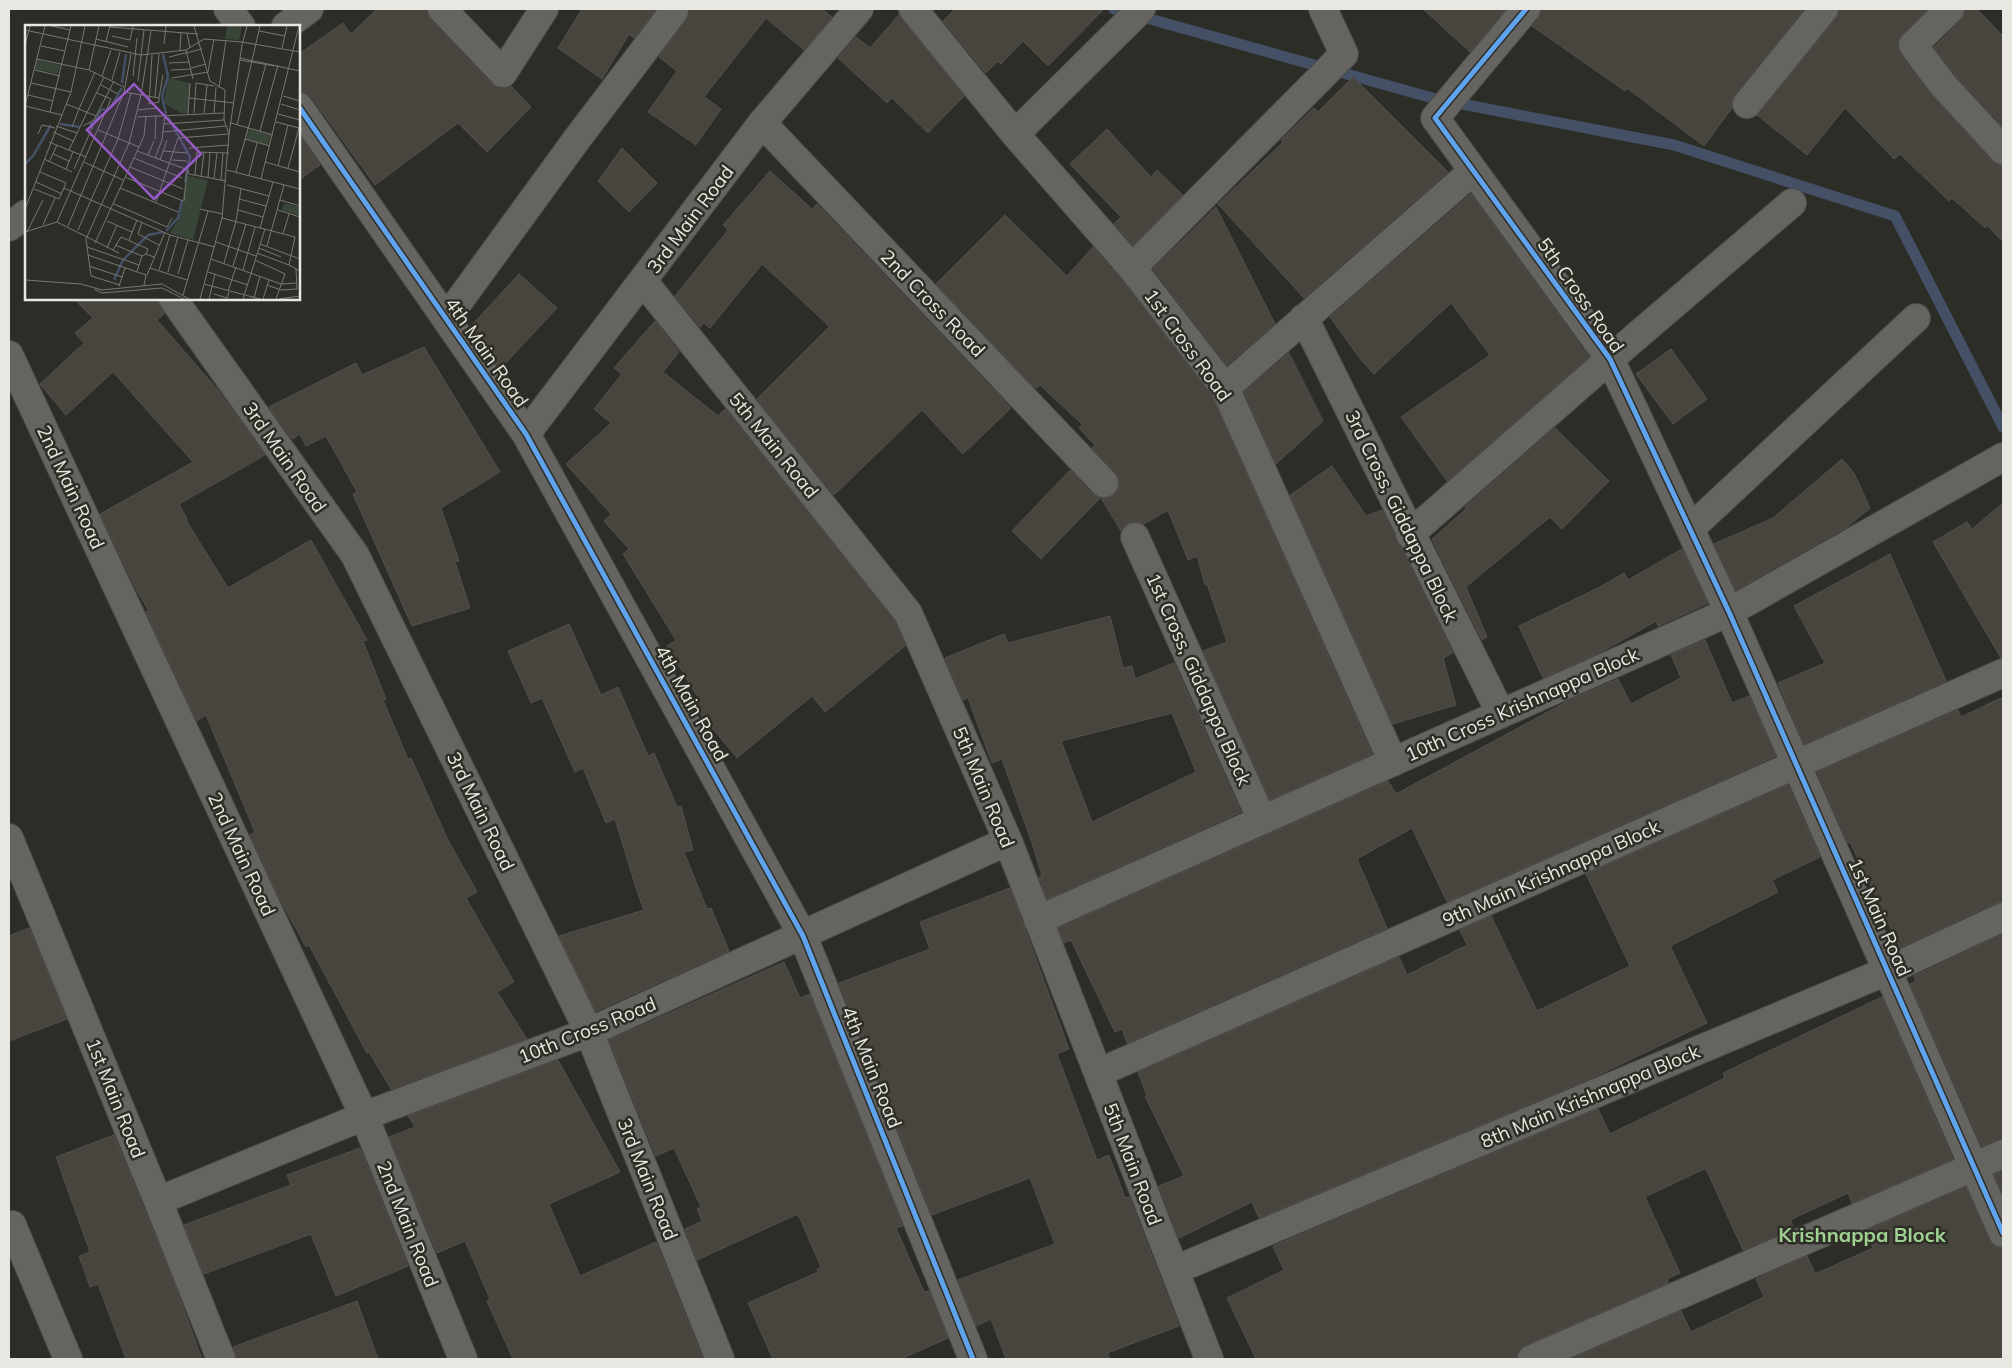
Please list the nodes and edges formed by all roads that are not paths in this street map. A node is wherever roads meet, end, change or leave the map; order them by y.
1 (228, 9) edge
2 (309, 9) edge
3 (442, 9) edge
4 (544, 9) edge
5 (859, 9) edge
6 (913, 9) edge
7 (1141, 9) edge
8 (1324, 9) edge
9 (1526, 9) edge
10 (1824, 9) edge
11 (1950, 9) edge
12 (674, 11) dead end
13 (240, 25) edge
14 (287, 25) edge
15 (1747, 104) dead end
16 (300, 108) edge
17 (762, 123) junction
18 (1015, 134) junction
19 (2003, 150) edge
20 (1473, 171) junction
21 (1792, 203) dead end
22 (25, 215) edge
23 (9, 227) edge
24 (1132, 268) junction
25 (643, 281) junction
26 (174, 300) edge
27 (1304, 318) junction
28 (1916, 318) dead end
29 (446, 319) junction
30 (9, 355) edge
31 (1610, 359) junction
32 (1225, 388) junction
33 (526, 434) junction
34 (1998, 460) edge
35 (1104, 483) dead end
36 (1690, 529) junction
37 (1410, 534) junction
38 (1135, 537) dead end
39 (1729, 612) junction
40 (2003, 673) edge
41 (1501, 714) junction
42 (1393, 762) junction
43 (1796, 764) junction
44 (1262, 820) junction
45 (9, 838) edge
46 (1008, 841) junction
47 (2003, 918) edge
48 (1038, 920) junction
49 (803, 936) junction
50 (1887, 971) junction
51 (590, 1032) junction
52 (1098, 1073) junction
53 (364, 1116) junction
54 (2003, 1154) edge
55 (1974, 1167) junction
56 (158, 1201) junction
57 (12, 1224) dead end
58 (2003, 1233) edge
59 (1175, 1270) junction
60 (68, 1359) edge
61 (221, 1359) edge
62 (463, 1359) edge
63 (720, 1359) edge
64 (973, 1359) edge
65 (1209, 1359) edge
66 (1532, 1359) edge

1 - 13 street
2 - 14 street
3 - 4 street
5 - 17 street, 3rd Main Road
6 - 18 street, 1st Cross Road
7 - 18 street
8 - 24 street
9 - 20 street, 5th Cross Road
10 - 15 street
11 - 19 street
12 - 29 street
16 - 29 street, 4th Main Road
17 - 25 street, 3rd Main Road
17 - 35 street, 2nd Cross Road
18 - 24 street, 1st Cross Road
20 - 27 street
20 - 31 street, 5th Cross Road
21 - 31 street
22 - 23 street
24 - 32 street, 1st Cross Road
25 - 33 street, 3rd Main Road
25 - 46 street, 5th Main Road
26 - 51 street, 3rd Main Road
27 - 32 street
27 - 37 street, 3rd Cross, Giddappa Block
28 - 36 street
29 - 33 street, 4th Main Road
30 - 53 street, 2nd Main Road
31 - 36 street, 5th Cross Road
31 - 37 street
32 - 42 street, 1st Cross Road
33 - 49 street, 4th Main Road
34 - 39 street, 10th Cross Krishnappa Block
36 - 39 street, 5th Cross Road
37 - 41 street, 3rd Cross, Giddappa Block
38 - 44 street, 1st Cross, Giddappa Block
39 - 41 street, 10th Cross Krishnappa Block
39 - 43 street, 1st Main Road
40 - 43 street, 9th Main Krishnappa Block
41 - 42 street, 10th Cross Krishnappa Block
42 - 44 street, 10th Cross Krishnappa Block
43 - 50 street, 1st Main Road
43 - 52 street, 9th Main Krishnappa Block
44 - 48 street, 10th Cross Krishnappa Block
45 - 56 street, 1st Main Road
46 - 48 street, 5th Main Road
46 - 49 street, 10th Cross Road
47 - 50 street, 8th Main Krishnappa Block
48 - 52 street, 5th Main Road
49 - 51 street, 10th Cross Road
49 - 64 street, 4th Main Road
50 - 55 street, 1st Main Road
50 - 59 street, 8th Main Krishnappa Block
51 - 53 street, 10th Cross Road
51 - 63 street, 3rd Main Road
52 - 59 street, 5th Main Road
53 - 56 street, 10th Cross Road
53 - 62 street, 2nd Main Road
54 - 55 street
55 - 58 street, 1st Main Road
55 - 66 street
56 - 61 street, 1st Main Road
57 - 60 street
59 - 65 street, 5th Main Road

